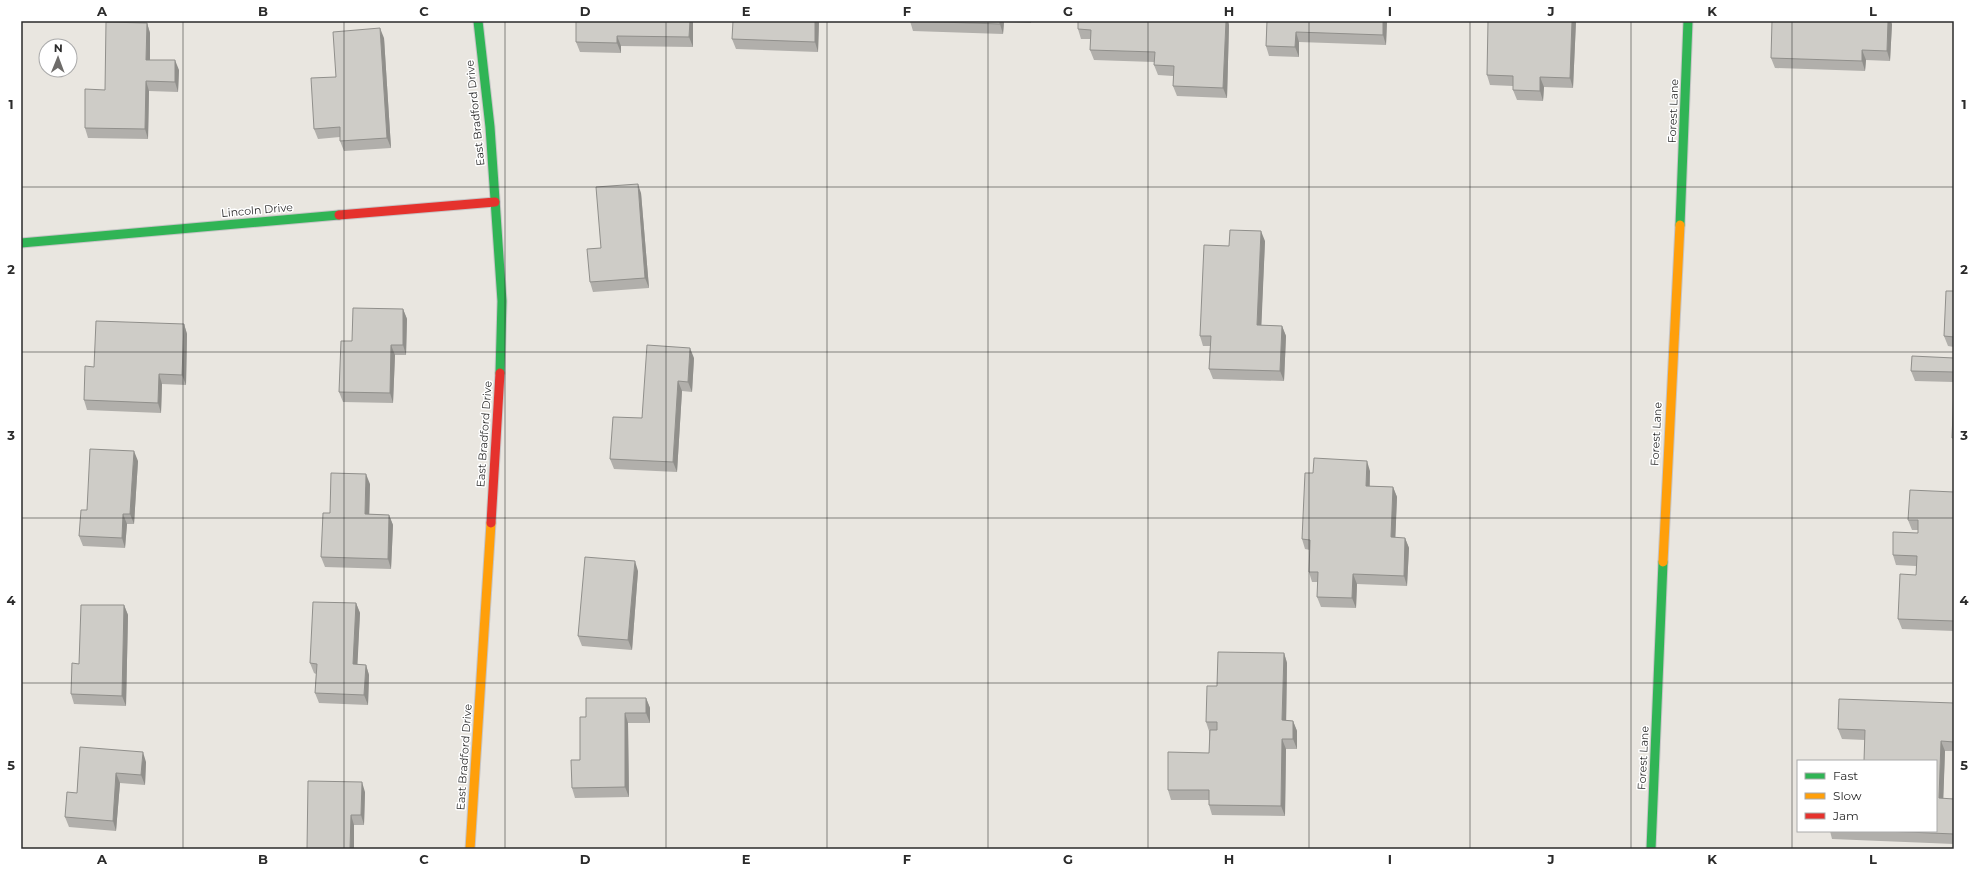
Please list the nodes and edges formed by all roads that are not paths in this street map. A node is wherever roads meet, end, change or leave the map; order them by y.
1 (478, 21) edge
2 (1688, 21) edge
3 (495, 202) junction
4 (21, 243) edge
5 (470, 849) edge
6 (1651, 849) edge

1 - 3 street, East Bradford Drive
2 - 6 street, Forest Lane
3 - 4 street, Lincoln Drive
3 - 5 street, East Bradford Drive

